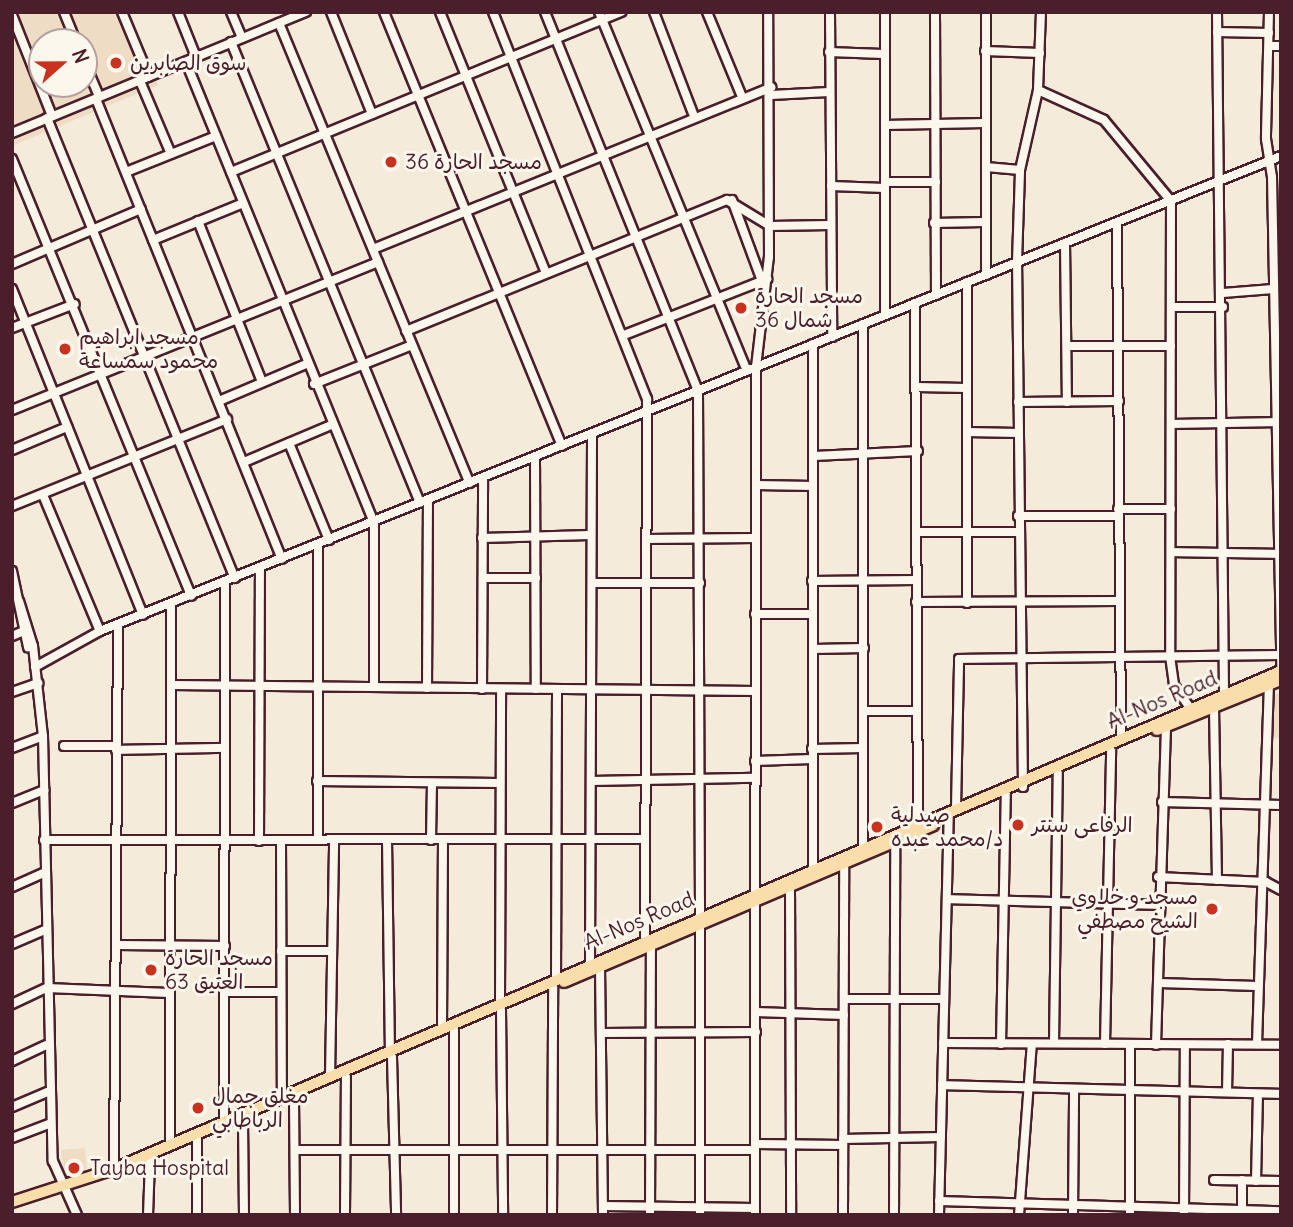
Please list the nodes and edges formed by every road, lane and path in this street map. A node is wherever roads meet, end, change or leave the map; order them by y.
1 (122, 12) edge
2 (178, 12) edge
3 (231, 12) edge
4 (306, 12) edge
5 (331, 12) edge
6 (384, 12) edge
7 (440, 12) edge
8 (493, 12) edge
9 (545, 12) edge
10 (621, 12) edge
11 (654, 12) edge
12 (707, 12) edge
13 (768, 12) edge
14 (830, 12) edge
15 (884, 12) edge
16 (935, 12) edge
17 (986, 12) edge
18 (1041, 12) edge
19 (1217, 12) edge
20 (1269, 12) edge
21 (12, 15) edge
22 (601, 16) edge
23 (281, 18) edge
24 (1217, 32) junction
25 (1269, 33) junction
26 (242, 38) junction
27 (556, 39) junction
28 (231, 42) junction
29 (1269, 46) junction
30 (1281, 46) edge
31 (985, 51) junction
32 (830, 52) junction
33 (1040, 53) junction
34 (883, 54) junction
35 (196, 57) junction
36 (512, 58) junction
37 (186, 62) junction
38 (466, 75) junction
39 (149, 77) junction
40 (140, 81) junction
41 (1038, 90) junction
42 (771, 91) junction
43 (829, 92) junction
44 (418, 96) junction
45 (742, 97) junction
46 (97, 98) joint
47 (98, 98) edge
48 (372, 114) junction
49 (694, 116) junction
50 (50, 117) junction
51 (985, 123) junction
52 (936, 124) junction
53 (885, 125) junction
54 (12, 133) edge
55 (325, 134) junction
56 (649, 135) junction
57 (216, 136) junction
58 (171, 154) junction
59 (277, 154) junction
60 (604, 154) junction
61 (1281, 156) edge
62 (12, 159) edge
63 (1269, 161) junction
64 (986, 167) junction
65 (1020, 170) junction
66 (126, 172) junction
67 (231, 172) junction
68 (558, 172) junction
69 (1221, 180) junction
70 (936, 182) junction
71 (885, 185) junction
72 (831, 186) junction
73 (513, 190) junction
74 (732, 200) junction
75 (1171, 201) junction
76 (243, 203) junction
77 (141, 209) junction
78 (465, 211) junction
79 (683, 217) junction
80 (198, 222) junction
81 (984, 222) junction
82 (934, 223) junction
83 (1118, 223) junction
84 (830, 225) junction
85 (770, 226) junction
86 (94, 229) junction
87 (637, 236) junction
88 (153, 240) junction
89 (1066, 243) junction
90 (51, 248) junction
91 (373, 249) junction
92 (591, 254) junction
93 (378, 262) junction
94 (1017, 262) junction
95 (12, 264) edge
96 (545, 273) junction
97 (986, 275) junction
98 (765, 280) junction
99 (328, 282) junction
100 (967, 282) junction
101 (12, 289) edge
102 (1273, 289) junction
103 (499, 292) junction
104 (1223, 293) junction
105 (936, 295) junction
106 (715, 299) junction
107 (281, 301) junction
108 (1277, 302) edge
109 (915, 303) junction
110 (75, 304) junction
111 (1171, 307) junction
112 (1223, 307) junction
113 (885, 315) junction
114 (669, 317) junction
115 (237, 318) junction
116 (26, 323) junction
117 (863, 324) junction
118 (12, 328) edge
119 (406, 331) junction
120 (624, 335) junction
121 (192, 336) junction
122 (832, 337) junction
123 (813, 344) junction
124 (412, 345) junction
125 (1068, 346) junction
126 (1119, 346) junction
127 (1171, 346) junction
128 (146, 355) junction
129 (306, 364) junction
130 (363, 364) junction
131 (752, 369) junction
132 (101, 372) junction
133 (262, 382) junction
134 (314, 384) junction
135 (917, 387) junction
136 (966, 388) junction
137 (698, 391) junction
138 (53, 392) junction
139 (219, 401) junction
140 (1067, 401) junction
141 (1119, 401) junction
142 (1018, 402) junction
143 (12, 410) edge
144 (648, 411) junction
145 (227, 419) junction
146 (1223, 423) junction
147 (1277, 423) edge
148 (1171, 424) junction
149 (331, 425) junction
150 (67, 427) junction
151 (967, 432) junction
152 (1018, 432) junction
153 (592, 434) junction
154 (180, 438) junction
155 (289, 443) junction
156 (562, 446) junction
157 (12, 450) edge
158 (918, 451) junction
159 (864, 453) junction
160 (814, 456) junction
161 (535, 457) junction
162 (134, 458) junction
163 (244, 461) junction
164 (88, 477) junction
165 (482, 478) junction
166 (470, 483) junction
167 (755, 485) junction
168 (813, 486) junction
169 (43, 495) junction
170 (424, 502) junction
171 (12, 506) edge
172 (1171, 509) junction
173 (1118, 513) junction
174 (1018, 516) junction
175 (374, 522) junction
176 (917, 531) junction
177 (968, 532) junction
178 (1018, 532) junction
179 (590, 535) junction
180 (537, 536) junction
181 (482, 538) junction
182 (755, 538) junction
183 (647, 539) junction
184 (700, 539) junction
185 (329, 540) junction
186 (318, 545) junction
187 (1171, 552) junction
188 (1224, 552) junction
189 (1278, 554) edge
190 (282, 559) junction
191 (260, 568) junction
192 (12, 572) edge
193 (235, 578) junction
194 (484, 578) junction
195 (536, 578) junction
196 (916, 580) junction
197 (812, 581) junction
198 (864, 581) junction
199 (14, 582) edge
200 (225, 582) junction
201 (592, 583) junction
202 (700, 583) junction
203 (645, 584) junction
204 (191, 596) junction
205 (19, 601) junction
206 (1118, 601) junction
207 (916, 603) junction
208 (967, 603) junction
209 (171, 604) junction
210 (1019, 604) junction
211 (755, 614) junction
212 (813, 614) junction
213 (143, 615) junction
214 (118, 624) junction
215 (24, 631) junction
216 (100, 631) junction
217 (12, 636) edge
218 (863, 648) junction
219 (813, 649) junction
220 (1276, 654) junction
221 (1170, 656) junction
222 (1223, 657) junction
223 (1119, 658) junction
224 (1021, 659) junction
225 (35, 665) junction
226 (1281, 670) edge
227 (1281, 680) edge
228 (38, 683) junction
229 (172, 685) junction
230 (1269, 685) junction
231 (226, 687) junction
232 (260, 687) junction
233 (317, 687) junction
234 (374, 687) junction
235 (427, 688) junction
236 (482, 689) junction
237 (501, 689) junction
238 (536, 689) junction
239 (590, 689) junction
240 (556, 690) junction
241 (644, 690) junction
242 (701, 690) junction
243 (755, 691) junction
244 (12, 692) edge
245 (1224, 695) junction
246 (1190, 708) junction
247 (1214, 708) junction
248 (864, 710) junction
249 (916, 711) junction
250 (1166, 727) junction
251 (43, 736) junction
252 (1121, 738) junction
253 (64, 746) dead end
254 (12, 748) edge
255 (116, 748) junction
256 (225, 748) junction
257 (863, 748) junction
258 (170, 750) junction
259 (1111, 751) junction
260 (812, 754) junction
261 (755, 761) junction
262 (1058, 773) junction
263 (755, 778) junction
264 (699, 780) junction
265 (317, 781) junction
266 (592, 781) junction
267 (644, 781) junction
268 (432, 783) junction
269 (499, 783) junction
270 (1023, 784) junction
271 (44, 790) junction
272 (1006, 794) junction
273 (1162, 802) junction
274 (12, 803) edge
275 (1212, 804) junction
276 (1265, 805) junction
277 (1281, 805) edge
278 (956, 808) junction
279 (949, 818) junction
280 (918, 824) junction
281 (555, 838) junction
282 (117, 839) junction
283 (500, 839) junction
284 (593, 839) junction
285 (644, 839) junction
286 (44, 840) junction
287 (281, 840) junction
288 (318, 840) junction
289 (334, 840) junction
290 (387, 840) junction
291 (431, 840) junction
292 (443, 840) junction
293 (171, 841) junction
294 (225, 841) junction
295 (259, 841) junction
296 (895, 842) junction
297 (863, 847) junction
298 (844, 864) junction
299 (813, 869) junction
300 (44, 873) junction
301 (1158, 877) junction
302 (1217, 880) junction
303 (1266, 883) junction
304 (12, 887) edge
305 (790, 887) junction
306 (1281, 890) edge
307 (754, 897) junction
308 (947, 899) junction
309 (1004, 900) junction
310 (1057, 901) junction
311 (1109, 903) junction
312 (1158, 905) junction
313 (700, 920) junction
314 (45, 930) junction
315 (648, 942) junction
316 (12, 944) edge
317 (170, 944) junction
318 (117, 945) junction
319 (225, 946) junction
320 (281, 951) junction
321 (332, 951) junction
322 (595, 965) junction
323 (554, 983) junction
324 (1159, 983) junction
325 (1257, 986) junction
326 (47, 988) junction
327 (116, 990) junction
328 (224, 992) junction
329 (281, 992) junction
330 (169, 993) junction
331 (844, 999) junction
332 (895, 999) junction
333 (944, 999) junction
334 (12, 1004) edge
335 (501, 1006) junction
336 (756, 1012) junction
337 (792, 1013) junction
338 (844, 1015) junction
339 (442, 1028) junction
340 (454, 1030) junction
341 (700, 1032) junction
342 (756, 1032) junction
343 (602, 1033) junction
344 (652, 1033) junction
345 (943, 1043) junction
346 (1001, 1044) junction
347 (1032, 1044) junction
348 (1054, 1044) junction
349 (1105, 1044) junction
350 (1130, 1044) junction
351 (1228, 1044) junction
352 (1257, 1044) junction
353 (46, 1045) junction
354 (1157, 1045) junction
355 (1185, 1045) junction
356 (1281, 1045) edge
357 (391, 1054) junction
358 (13, 1059) edge
359 (330, 1077) junction
360 (346, 1077) junction
361 (942, 1085) junction
362 (1034, 1087) junction
363 (1074, 1089) junction
364 (1130, 1091) junction
365 (1187, 1091) junction
366 (48, 1092) junction
367 (1227, 1092) junction
368 (1258, 1094) junction
369 (1281, 1094) edge
370 (288, 1098) junction
371 (12, 1107) edge
372 (224, 1121) junction
373 (243, 1121) junction
374 (49, 1124) junction
375 (941, 1137) junction
376 (12, 1138) edge
377 (197, 1139) junction
378 (894, 1139) junction
379 (843, 1142) junction
380 (170, 1145) junction
381 (791, 1145) junction
382 (755, 1147) junction
383 (505, 1149) junction
384 (552, 1149) junction
385 (601, 1149) junction
386 (296, 1150) junction
387 (345, 1150) junction
388 (397, 1150) junction
389 (455, 1150) junction
390 (651, 1150) junction
391 (700, 1151) junction
392 (150, 1160) junction
393 (114, 1169) junction
394 (1214, 1180) dead end
395 (1242, 1180) junction
396 (1256, 1181) junction
397 (1281, 1181) edge
398 (65, 1188) junction
399 (939, 1201) junction
400 (12, 1202) edge
401 (1019, 1203) junction
402 (1074, 1205) junction
403 (12, 1210) edge
404 (603, 1210) edge
405 (650, 1211) edge
406 (700, 1211) edge
407 (755, 1211) edge
408 (1130, 1211) edge
409 (1281, 1211) edge
410 (1184, 1212) edge
411 (1242, 1212) edge
412 (77, 1215) edge
413 (148, 1215) edge
414 (197, 1215) edge
415 (244, 1215) edge
416 (295, 1215) edge
417 (345, 1215) edge
418 (396, 1215) edge
419 (454, 1215) edge
420 (503, 1215) edge
421 (552, 1215) edge
422 (791, 1215) edge
423 (843, 1215) edge
424 (894, 1215) edge
425 (939, 1215) edge
426 (1019, 1215) edge
427 (1073, 1215) edge

1 - 39 street
2 - 35 street
3 - 26 street
4 - 23 street
5 - 48 street
6 - 44 street
7 - 38 street
8 - 36 street
9 - 27 street
10 - 22 street
11 - 49 street
12 - 45 street
13 - 42 street
14 - 32 street
15 - 34 street
16 - 52 street
17 - 31 street
18 - 33 street
19 - 24 street
20 - 25 street
21 - 50 street
22 - 27 street
22 - 56 street
23 - 26 street
23 - 55 street
24 - 25 street
24 - 69 street
25 - 29 street
26 - 28 street
27 - 36 street
27 - 60 street
28 - 35 street
28 - 59 street
29 - 30 street
29 - 63 street
31 - 33 street
31 - 51 street
32 - 34 street
32 - 43 street
33 - 41 street
34 - 53 street
35 - 37 street
36 - 38 street
36 - 68 street
37 - 39 street
37 - 57 street
38 - 44 street
38 - 73 street
39 - 40 street
40 - 47 street
40 - 58 street
41 - 65 street
41 - 75 street
42 - 43 street
42 - 45 street
42 - 85 street
43 - 72 street
44 - 48 street
44 - 78 street
45 - 49 street
46 - 50 street
46 - 66 street
48 - 55 street
49 - 56 street
50 - 54 street
50 - 86 street
51 - 52 street
51 - 64 street
52 - 53 street
52 - 70 street
53 - 71 street
55 - 59 street
55 - 91 street
56 - 60 street
56 - 79 street
57 - 58 street
57 - 67 street
58 - 66 street
59 - 67 street
59 - 99 street
60 - 68 street
60 - 87 street
61 - 63 street
62 - 90 street
63 - 69 street
63 - 102 street
64 - 65 street
64 - 81 street
65 - 94 street
66 - 77 street
67 - 76 street
68 - 73 street
68 - 92 street
69 - 75 street
69 - 104 street
70 - 71 street
70 - 82 street
71 - 72 street
71 - 113 street
72 - 84 street
73 - 78 street
73 - 96 street
74 - 79 street
74 - 85 street
74 - 98 street
75 - 83 street
75 - 111 street
76 - 80 street
76 - 107 street
77 - 86 street
77 - 88 street
78 - 91 street
78 - 103 street
79 - 87 street
79 - 106 street
80 - 88 street
80 - 115 street
81 - 82 street
81 - 97 street
82 - 105 street
83 - 89 street
83 - 126 street
84 - 85 street
84 - 122 street
85 - 98 street
86 - 90 street
86 - 128 street
87 - 92 street
87 - 114 street
88 - 121 street
89 - 94 street
89 - 125 street
90 - 95 street
90 - 110 street
91 - 93 street
92 - 96 street
92 - 120 street
93 - 99 street
93 - 119 street
94 - 97 street
94 - 142 street
96 - 103 street
97 - 100 street
98 - 106 street
98 - 131 street
99 - 107 street
99 - 130 street
100 - 105 street
100 - 136 street
101 - 116 street
102 - 104 street
102 - 108 street
103 - 119 street
103 - 156 street
104 - 112 street
105 - 109 street
106 - 114 street
106 - 131 street
107 - 115 street
107 - 129 street
108 - 147 street
109 - 113 street
109 - 135 street
110 - 116 street
110 - 132 street
111 - 112 street
111 - 127 street
112 - 146 street
113 - 117 street
114 - 120 street
114 - 137 street
115 - 121 street
115 - 133 street
116 - 118 street
116 - 138 street
117 - 122 street
117 - 159 street
119 - 124 street
120 - 144 street
121 - 128 street
121 - 139 street
122 - 123 street
123 - 131 street
123 - 160 street
124 - 130 street
124 - 166 street
125 - 126 street
125 - 140 street
126 - 127 street
126 - 141 street
127 - 148 street
128 - 132 street
128 - 154 street
129 - 133 street
129 - 134 street
130 - 134 street
130 - 170 street
131 - 137 street
131 - 167 street
132 - 138 street
132 - 162 street
133 - 139 street
134 - 149 street
135 - 136 street
135 - 158 street
136 - 151 street
137 - 144 street
137 - 184 street
138 - 143 street
138 - 150 street
139 - 145 street
140 - 141 street
140 - 142 street
141 - 173 street
142 - 152 street
144 - 153 street
144 - 183 street
145 - 154 street
145 - 163 street
146 - 147 street
146 - 148 street
146 - 188 street
147 - 189 street
148 - 172 street
149 - 155 street
149 - 175 street
150 - 157 street
150 - 164 street
151 - 152 street
151 - 177 street
152 - 174 street
153 - 156 street
153 - 179 street
154 - 162 street
154 - 193 street
155 - 163 street
155 - 185 street
156 - 161 street
158 - 159 street
158 - 176 street
159 - 160 street
159 - 198 street
160 - 168 street
161 - 165 street
161 - 180 street
162 - 164 street
162 - 204 street
163 - 190 street
164 - 169 street
164 - 213 street
165 - 166 street
165 - 181 street
166 - 170 street
167 - 168 street
167 - 182 street
168 - 197 street
169 - 171 street
169 - 216 street
170 - 175 street
170 - 235 street
172 - 173 street
172 - 187 street
173 - 174 street
173 - 206 street
174 - 178 street
175 - 185 street
175 - 234 street
176 - 177 street
176 - 196 street
177 - 178 street
177 - 208 street
178 - 210 street
179 - 180 street
179 - 201 street
180 - 181 street
180 - 195 street
181 - 194 street
182 - 184 street
182 - 211 street
183 - 184 street
183 - 203 street
184 - 202 street
185 - 186 street
186 - 190 street
186 - 233 street
187 - 188 street
187 - 221 street
188 - 189 street
188 - 222 street
189 - 220 street
190 - 191 street
191 - 193 street
191 - 232 street
192 - 199 street
193 - 200 street
194 - 195 street
194 - 236 street
195 - 238 street
196 - 198 street
196 - 207 street
197 - 198 street
197 - 212 street
198 - 218 street
199 - 205 street
200 - 204 street
200 - 231 street
201 - 203 street
201 - 239 street
202 - 203 street
202 - 242 street
203 - 241 street
204 - 209 street
205 - 215 street
205 - 225 street
206 - 210 street
206 - 223 street
207 - 208 street
207 - 249 street
208 - 210 street
209 - 213 street
209 - 229 street
210 - 224 street
211 - 212 street
211 - 243 street
212 - 219 street
213 - 214 street
214 - 216 street
214 - 255 street
215 - 217 street
215 - 225 street
216 - 225 street
218 - 219 street
218 - 248 street
219 - 260 street
220 - 222 street
220 - 226 street
221 - 222 street
221 - 223 street
221 - 246 street
222 - 245 street
223 - 224 street
223 - 252 street
224 - 270 street
224 - 278 street
225 - 228 street
226 - 245 main road, Al-Nos Road
227 - 230 main road, Al-Nos Road
228 - 244 street
228 - 251 street
229 - 231 street
229 - 258 street
230 - 247 main road, Al-Nos Road
230 - 276 street
231 - 232 street
231 - 256 street
232 - 233 street
232 - 295 street
233 - 234 street
233 - 265 street
234 - 235 street
235 - 236 street
236 - 237 street
237 - 238 street
237 - 269 street
238 - 240 street
239 - 240 street
239 - 241 street
239 - 266 street
240 - 281 street
241 - 242 street
241 - 267 street
242 - 243 street
242 - 264 street
243 - 261 street
245 - 246 main road, Al-Nos Road
246 - 252 main road, Al-Nos Road
247 - 250 main road, Al-Nos Road
247 - 275 street
248 - 249 street
248 - 257 street
249 - 280 street
250 - 259 main road, Al-Nos Road
250 - 273 street
251 - 254 street
251 - 271 street
252 - 270 main road, Al-Nos Road
253 - 255 street
255 - 258 street
255 - 282 street
256 - 258 street
256 - 294 street
257 - 260 street
257 - 297 street
258 - 293 street
259 - 262 main road, Al-Nos Road
259 - 311 street
260 - 261 street
260 - 299 street
261 - 263 street
262 - 270 main road, Al-Nos Road
262 - 310 street
263 - 264 street
263 - 307 street
264 - 267 street
264 - 313 street
265 - 268 street
265 - 288 street
266 - 267 street
266 - 284 street
267 - 285 street
268 - 269 street
268 - 291 street
269 - 283 street
270 - 272 main road, Al-Nos Road
270 - 278 main road, Al-Nos Road
271 - 274 street
271 - 286 street
272 - 279 main road, Al-Nos Road
272 - 309 street
273 - 275 street
273 - 301 street
275 - 276 street
275 - 302 street
276 - 277 street
276 - 303 street
278 - 280 main road, Al-Nos Road
279 - 296 main road, Al-Nos Road
279 - 308 street
280 - 297 main road, Al-Nos Road
281 - 283 street
281 - 284 street
281 - 323 street
282 - 286 street
282 - 293 street
282 - 318 street
283 - 292 street
283 - 335 street
284 - 285 street
284 - 322 street
285 - 315 street
286 - 300 street
287 - 288 street
287 - 295 street
287 - 320 street
288 - 289 street
289 - 290 street
289 - 321 street
290 - 291 street
290 - 357 street
291 - 292 street
292 - 339 street
293 - 294 street
293 - 317 street
294 - 295 street
294 - 319 street
296 - 298 main road, Al-Nos Road
296 - 332 street
297 - 299 main road, Al-Nos Road
298 - 305 main road, Al-Nos Road
298 - 331 street
299 - 307 main road, Al-Nos Road
300 - 304 street
300 - 314 street
301 - 302 street
301 - 312 street
302 - 303 street
303 - 306 street
303 - 325 street
305 - 307 main road, Al-Nos Road
305 - 337 street
307 - 313 main road, Al-Nos Road
307 - 336 street
308 - 309 street
308 - 333 street
309 - 310 street
309 - 346 street
310 - 311 street
310 - 348 street
311 - 312 street
311 - 349 street
312 - 324 street
313 - 315 main road, Al-Nos Road
313 - 341 street
314 - 316 street
314 - 326 street
315 - 322 main road, Al-Nos Road
315 - 344 street
317 - 318 street
317 - 319 street
317 - 330 street
318 - 327 street
319 - 328 street
320 - 321 street
320 - 329 street
321 - 359 street
322 - 323 main road, Al-Nos Road
322 - 343 street
323 - 335 main road, Al-Nos Road
323 - 384 street
324 - 325 street
324 - 354 street
325 - 352 street
326 - 327 street
326 - 334 street
326 - 353 street
327 - 330 street
327 - 393 street
328 - 329 street
328 - 372 street
329 - 370 street
330 - 380 street
331 - 332 street
331 - 338 street
332 - 333 street
332 - 378 street
333 - 345 street
335 - 339 main road, Al-Nos Road
335 - 340 main road, Al-Nos Road
335 - 383 street
336 - 337 street
336 - 342 street
337 - 338 street
337 - 381 street
338 - 379 street
339 - 357 main road, Al-Nos Road
340 - 357 main road, Al-Nos Road
340 - 389 street
341 - 342 street
341 - 344 street
341 - 391 street
342 - 382 street
343 - 344 street
343 - 385 street
344 - 390 street
345 - 346 street
345 - 361 street
346 - 347 street
347 - 348 street
347 - 362 street
348 - 349 street
349 - 350 street
350 - 354 street
350 - 364 street
351 - 352 street
351 - 355 street
351 - 367 street
352 - 356 street
353 - 358 street
353 - 366 street
354 - 355 street
355 - 365 street
357 - 359 main road, Al-Nos Road
357 - 360 main road, Al-Nos Road
357 - 388 street
359 - 370 main road, Al-Nos Road
360 - 370 main road, Al-Nos Road
360 - 387 street
361 - 362 street
361 - 375 street
362 - 363 street
362 - 401 street
363 - 364 street
363 - 402 street
364 - 365 street
364 - 408 street
365 - 367 street
365 - 410 street
366 - 371 street
366 - 374 street
367 - 368 street
368 - 369 street
368 - 396 street
370 - 372 main road, Al-Nos Road
370 - 373 main road, Al-Nos Road
370 - 386 street
372 - 380 main road, Al-Nos Road
373 - 377 main road, Al-Nos Road
373 - 415 street
374 - 376 street
374 - 398 street
375 - 378 street
375 - 399 street
377 - 392 main road, Al-Nos Road
377 - 414 street
378 - 379 street
378 - 424 street
379 - 381 street
379 - 423 street
380 - 393 main road, Al-Nos Road
381 - 382 street
381 - 422 street
382 - 391 street
382 - 407 street
383 - 384 street
383 - 389 street
383 - 420 street
384 - 385 street
384 - 421 street
385 - 390 street
385 - 404 street
386 - 387 street
386 - 416 street
387 - 388 street
387 - 417 street
388 - 389 street
388 - 418 street
389 - 419 street
390 - 391 street
390 - 405 street
391 - 406 street
392 - 398 main road, Al-Nos Road
392 - 413 street
393 - 398 main road, Al-Nos Road
394 - 395 street
395 - 396 street
395 - 411 street
396 - 397 street
398 - 400 main road, Al-Nos Road
398 - 403 main road, Al-Nos Road
398 - 412 street
399 - 401 street
399 - 425 street
401 - 402 street
401 - 426 street
402 - 408 street
402 - 427 street
404 - 405 street
405 - 406 street
406 - 407 street
408 - 410 street
409 - 411 street
410 - 411 street

